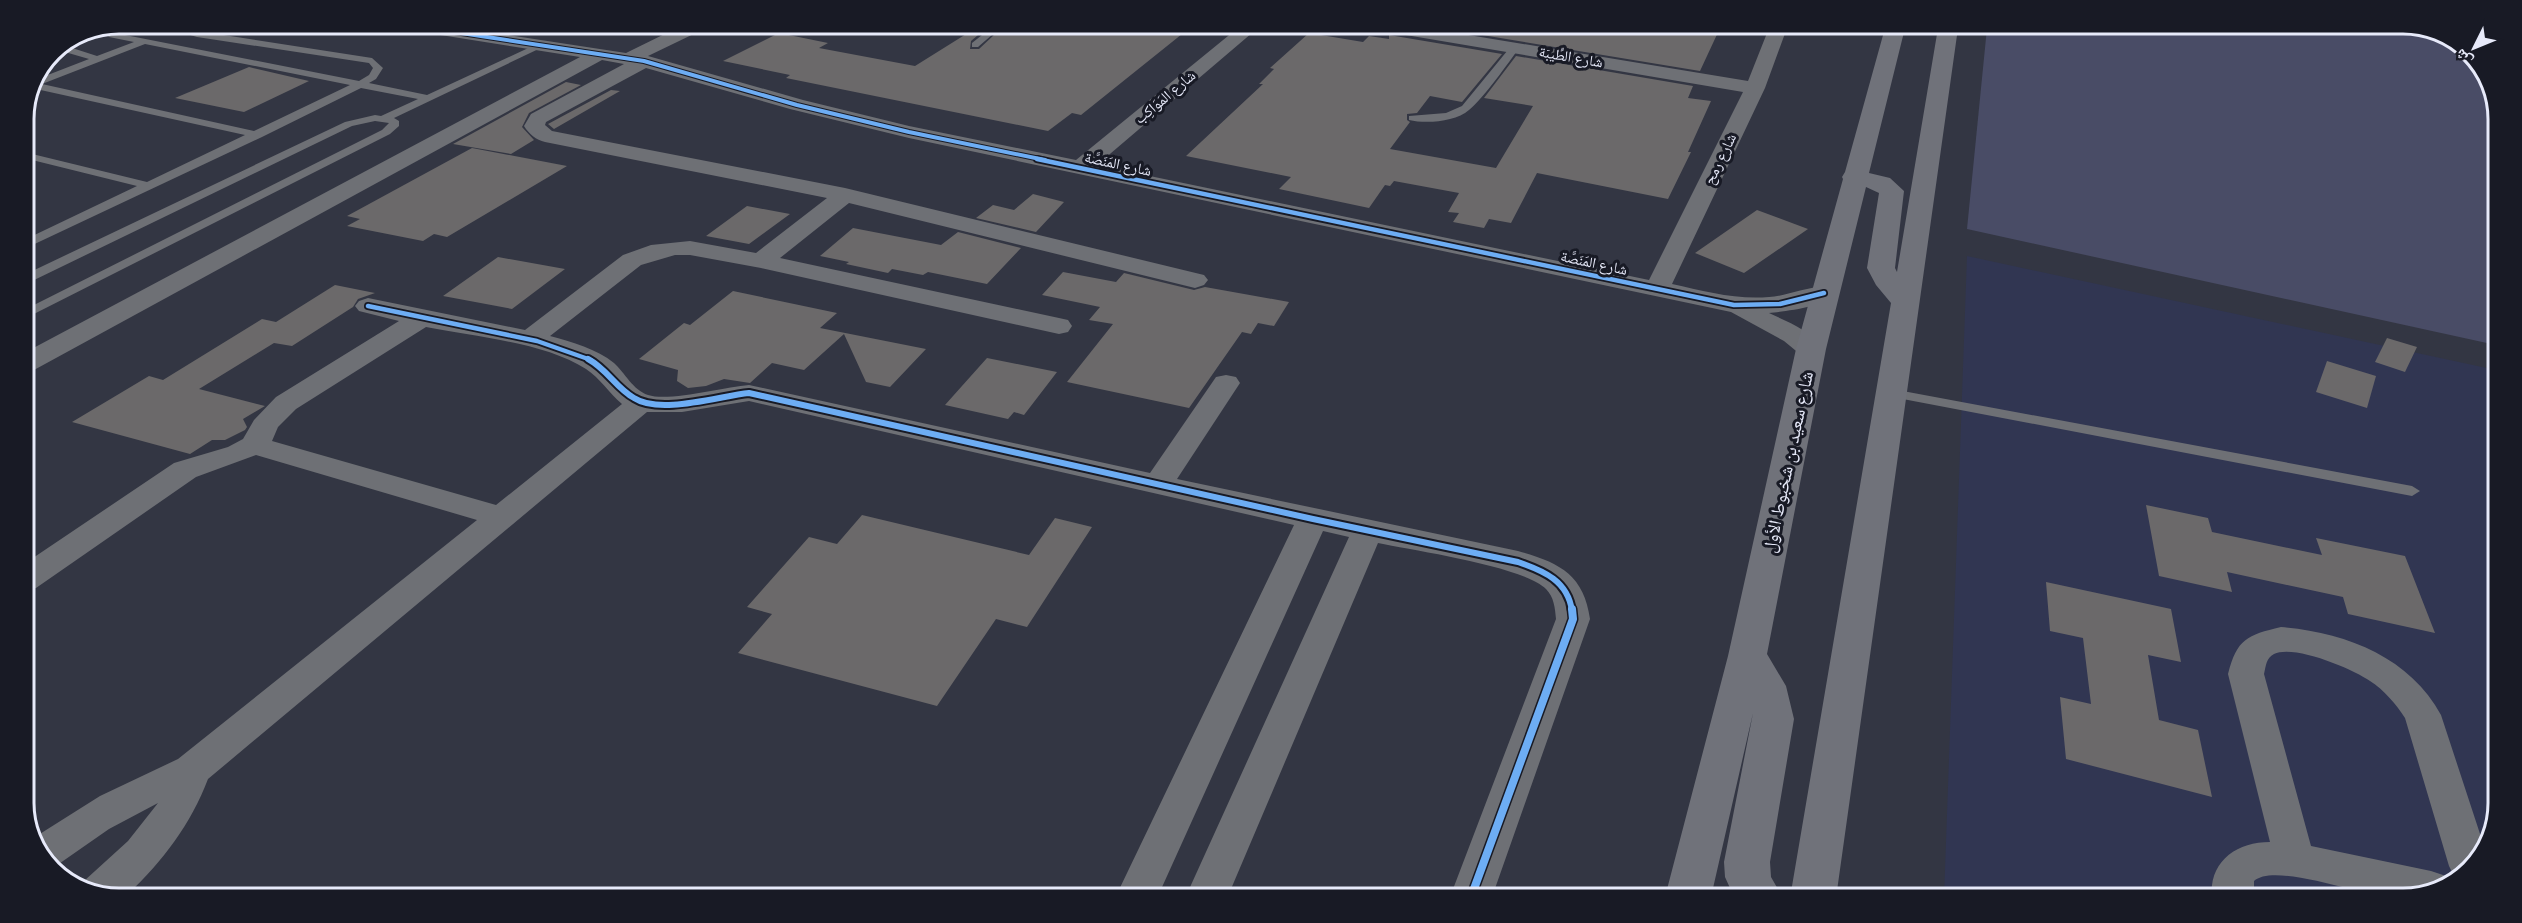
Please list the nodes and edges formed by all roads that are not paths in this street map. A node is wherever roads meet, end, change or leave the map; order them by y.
1 (197, 34) edge
2 (469, 34) edge
3 (682, 34) edge
4 (988, 34) edge
5 (1242, 34) edge
6 (1432, 34) edge
7 (1776, 34) edge
8 (1892, 34) edge
9 (1947, 34) edge
10 (112, 35) edge
11 (143, 42) junction
12 (542, 45) junction
13 (975, 45) dead end
14 (1515, 47) junction
15 (70, 51) edge
16 (600, 54) junction
17 (97, 59) junction
18 (636, 60) junction
19 (45, 80) edge
20 (361, 84) junction
21 (41, 87) edge
22 (1755, 88) junction
23 (428, 98) junction
24 (385, 118) junction
25 (1413, 118) dead end
26 (258, 135) junction
27 (34, 157) edge
28 (1080, 168) junction
29 (1854, 177) junction
30 (149, 186) junction
31 (844, 195) junction
32 (34, 240) edge
33 (761, 261) junction
34 (34, 275) edge
35 (1195, 280) dead end
36 (1657, 289) junction
37 (1824, 293) junction
38 (1906, 303) junction
39 (1734, 305) junction
40 (368, 306) dead end
41 (34, 310) edge
42 (422, 318) junction
43 (1059, 326) dead end
44 (529, 340) junction
45 (1811, 349) junction
46 (34, 358) edge
47 (1226, 383) dead end
48 (1892, 393) junction
49 (642, 402) junction
50 (253, 445) junction
51 (1159, 483) junction
52 (2412, 491) dead end
53 (500, 516) junction
54 (1313, 519) junction
55 (1368, 530) junction
56 (35, 573) edge
57 (1747, 656) junction
58 (192, 770) junction
59 (49, 850) edge
60 (2467, 858) edge
61 (2295, 860) junction
62 (107, 887) edge
63 (2420, 887) edge
64 (1140, 889) edge
65 (1210, 889) edge
66 (1474, 889) edge
67 (1690, 889) edge
68 (1752, 889) edge
69 (1814, 889) edge
70 (2231, 889) edge

1 - 20 lane
2 - 12 street, شارع المَنَصَّة
3 - 18 street
4 - 13 lane
5 - 28 street, شارع المَوَاكِب
6 - 14 street, شارع الطِّيبَة
7 - 22 street, شارع رمح
8 - 29 main road, شارع سعيد بن شخبوط الأول
9 - 38 main road
10 - 11 lane
11 - 17 lane
11 - 20 lane
12 - 16 street, شارع المَنَصَّة
12 - 23 lane
14 - 22 street, شارع الطِّيبَة
14 - 25 lane
15 - 17 lane
16 - 18 street, شارع المَنَصَّة
16 - 46 street
17 - 19 lane
18 - 28 street, شارع المَنَصَّة
18 - 31 street
20 - 23 lane
20 - 26 lane
21 - 26 lane
22 - 36 street, شارع رمح
23 - 24 lane
24 - 34 lane
24 - 41 lane
26 - 30 lane
27 - 30 lane
28 - 36 street, شارع المَنَصَّة
29 - 37 main road, شارع سعيد بن شخبوط الأول
29 - 38 main road
30 - 32 lane
31 - 33 street
31 - 35 street
33 - 43 street
33 - 44 street
36 - 39 street, شارع المَنَصَّة
37 - 39 street, شارع المَنَصَّة
37 - 45 main road, شارع سعيد بن شخبوط الأول
38 - 48 main road
39 - 45 street, شارع المَنَصَّة
40 - 42 street
42 - 44 street
42 - 50 street
44 - 49 street
45 - 57 main road, شارع سعيد بن شخبوط الأول
47 - 51 street
48 - 52 lane
48 - 69 main road
49 - 51 street
49 - 53 street
50 - 53 street
50 - 56 street
51 - 54 street
53 - 58 street
54 - 55 street
54 - 64 street
55 - 65 street
55 - 66 street
57 - 67 main road, شارع سعيد بن شخبوط الأول
57 - 68 main road
58 - 59 street
58 - 62 street
60 - 61 street
61 - 63 street
61 - 70 street

